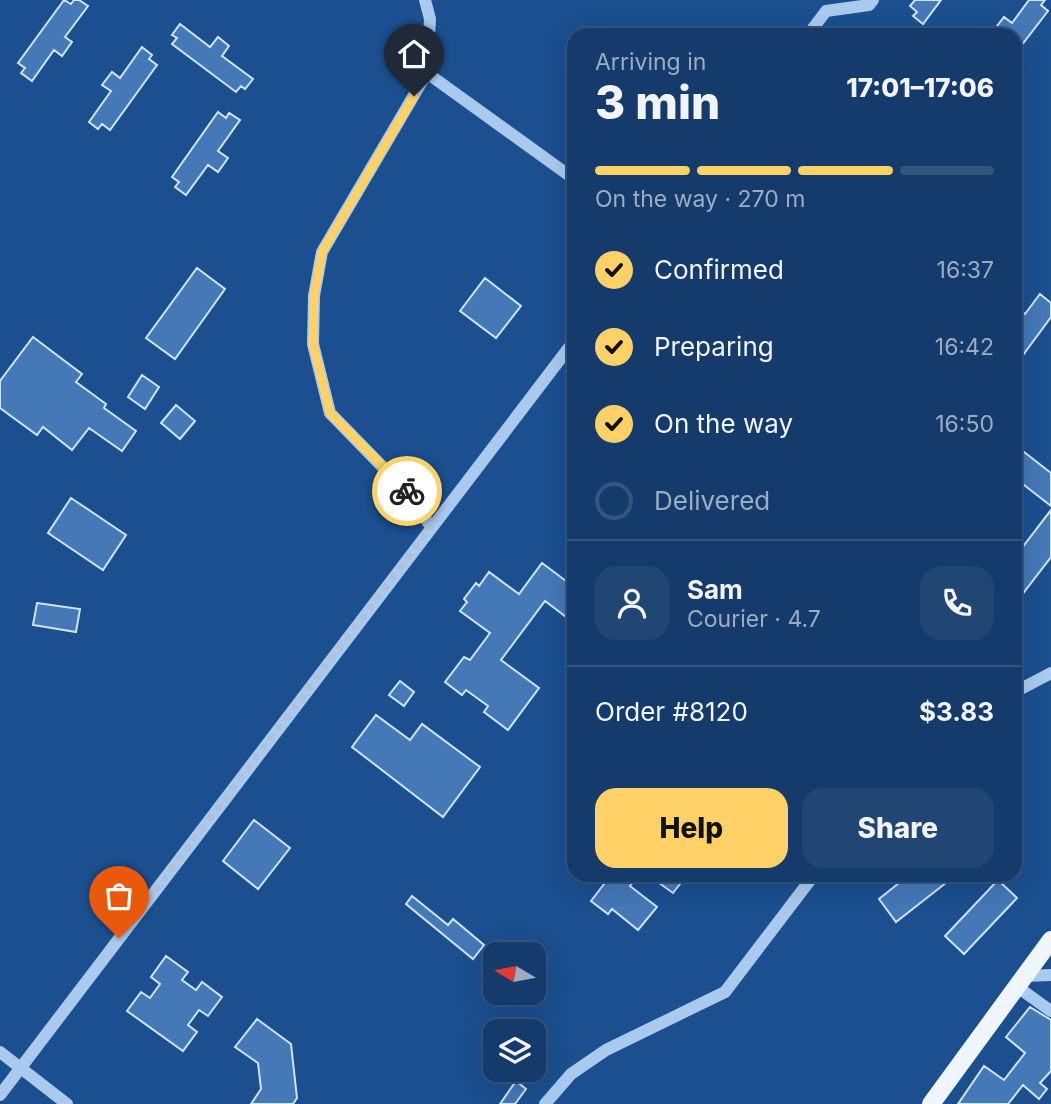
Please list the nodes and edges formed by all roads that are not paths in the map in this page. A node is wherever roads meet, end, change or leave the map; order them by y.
1 (425, 0) edge
2 (873, 0) edge
3 (813, 28) edge
4 (427, 73) junction
5 (567, 174) edge
6 (567, 350) edge
7 (431, 527) junction
8 (1051, 673) edge
9 (1022, 688) edge
10 (809, 882) edge
11 (1051, 940) edge
12 (1051, 975) edge
13 (1020, 981) junction
14 (1051, 1011) edge
15 (0, 1052) edge
16 (20, 1068) junction
17 (0, 1095) edge
18 (67, 1104) edge
19 (545, 1104) edge
20 (931, 1104) edge

1 - 4 street
2 - 3 street
4 - 5 street
4 - 7 street
6 - 7 street
7 - 16 street
8 - 9 street
10 - 19 street
11 - 13 main road
12 - 13 street
13 - 14 street
13 - 20 main road
15 - 16 street
16 - 17 street
16 - 18 street

